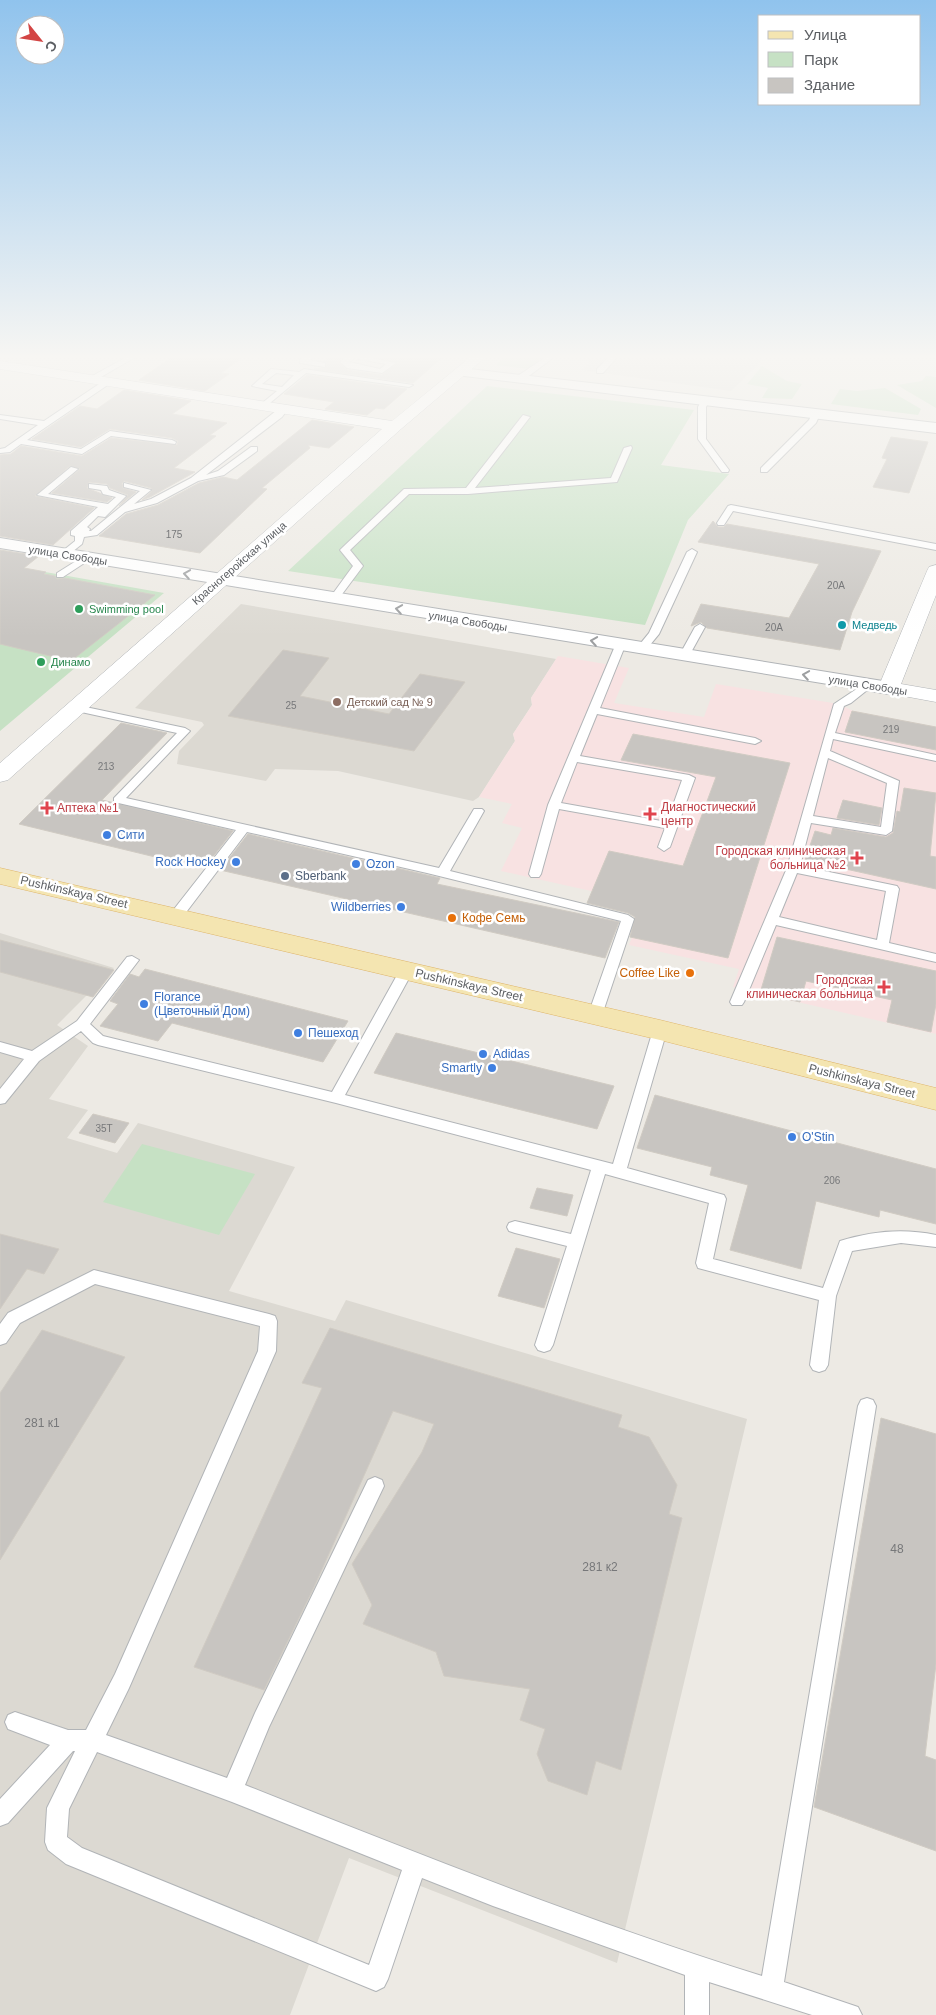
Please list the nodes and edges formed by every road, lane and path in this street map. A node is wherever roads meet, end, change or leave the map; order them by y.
1 (65, 449) edge
2 (86, 449) edge
3 (234, 449) edge
4 (254, 449) dead end
5 (369, 449) edge
6 (501, 449) edge
7 (628, 449) edge
8 (709, 449) edge
9 (785, 449) edge
10 (74, 469) dead end
11 (725, 470) dead end
12 (764, 470) dead end
13 (194, 480) junction
14 (127, 485) dead end
15 (92, 486) dead end
16 (468, 491) junction
17 (122, 510) junction
18 (721, 523) dead end
19 (80, 535) junction
20 (0, 543) edge
21 (936, 548) edge
22 (692, 552) dead end
23 (64, 554) junction
24 (87, 558) junction
25 (936, 571) edge
26 (60, 575) dead end
27 (221, 580) junction
28 (334, 599) junction
29 (700, 627) dead end
30 (620, 646) junction
31 (641, 649) junction
32 (684, 656) junction
33 (867, 685) junction
34 (889, 688) junction
35 (936, 696) edge
36 (76, 708) junction
37 (592, 710) junction
38 (829, 735) junction
39 (755, 741) dead end
40 (824, 752) junction
41 (573, 758) junction
42 (936, 758) edge
43 (0, 775) edge
44 (554, 805) junction
45 (478, 811) dead end
46 (806, 819) junction
47 (672, 826) junction
48 (244, 828) junction
49 (664, 847) dead end
50 (793, 868) junction
51 (443, 874) junction
52 (535, 874) dead end
53 (0, 876) edge
54 (176, 916) junction
55 (772, 920) junction
56 (882, 946) junction
57 (936, 958) edge
58 (132, 960) dead end
59 (406, 971) junction
60 (737, 1002) dead end
61 (595, 1015) junction
62 (82, 1024) junction
63 (660, 1030) junction
64 (0, 1047) edge
65 (34, 1057) junction
66 (336, 1098) junction
67 (0, 1099) edge
68 (936, 1100) edge
69 (600, 1166) junction
70 (618, 1171) junction
71 (515, 1227) dead end
72 (936, 1241) edge
73 (576, 1242) junction
74 (828, 1296) junction
75 (0, 1338) edge
76 (544, 1346) dead end
77 (819, 1365) dead end
78 (867, 1406) dead end
79 (375, 1486) dead end
80 (15, 1722) dead end
81 (92, 1740) junction
82 (68, 1741) junction
83 (232, 1792) junction
84 (0, 1815) edge
85 (415, 1864) junction
86 (697, 1967) junction
87 (771, 1990) junction
88 (697, 2015) edge
89 (850, 2015) edge

1 - 2 lane
3 - 13 lane
4 - 13 lane
5 - 27 street, Красногеройская улица
6 - 16 lane
7 - 16 lane
8 - 11 lane
9 - 12 lane
10 - 19 lane
13 - 17 lane
14 - 17 lane
15 - 19 lane
16 - 28 lane
17 - 19 lane
18 - 21 lane
19 - 23 lane
20 - 23 street, улица Свободы
22 - 31 lane
23 - 24 street, улица Свободы
24 - 26 lane
27 -> 24 street, улица Свободы
25 - 34 street
27 - 28 street, улица Свободы
27 - 36 street, Красногеройская улица
30 -> 28 street, улица Свободы
29 - 32 lane
30 - 31 street, улица Свободы
30 - 37 lane
31 - 32 street, улица Свободы
33 -> 32 street, улица Свободы
33 - 34 street, улица Свободы
33 - 38 lane
34 - 35 street, улица Свободы
36 - 43 street, Красногеройская улица
36 - 48 lane
37 - 39 lane
37 - 41 lane
38 - 40 lane
38 - 42 lane
40 - 46 lane
40 - 46 lane
41 - 44 lane
41 - 47 lane
44 - 47 lane
44 - 52 lane
45 - 51 lane
46 - 50 lane
47 - 49 lane
48 - 51 lane
48 - 54 lane
50 - 55 lane
50 - 56 lane
51 - 61 lane
53 - 54 main road, Pushkinskaya Street
54 - 59 main road, Pushkinskaya Street
55 - 56 lane
55 - 60 lane
56 - 57 lane
58 - 62 lane
59 - 61 main road, Pushkinskaya Street
59 - 66 lane
61 - 63 main road, Pushkinskaya Street
62 - 65 lane
62 - 66 lane
63 - 68 main road, Pushkinskaya Street
63 - 70 lane
64 - 65 lane
65 - 67 lane
66 - 69 lane
69 - 70 lane
69 - 73 lane
70 - 74 lane
71 - 73 lane
72 - 74 lane
73 - 76 lane
74 - 77 lane
75 - 81 lane
78 - 87 lane
79 - 83 lane
80 - 82 lane
81 - 82 lane
81 - 83 lane
81 - 85 lane
82 - 84 lane
83 - 85 lane
85 - 86 lane
86 - 87 lane
86 - 88 lane
87 - 89 lane

